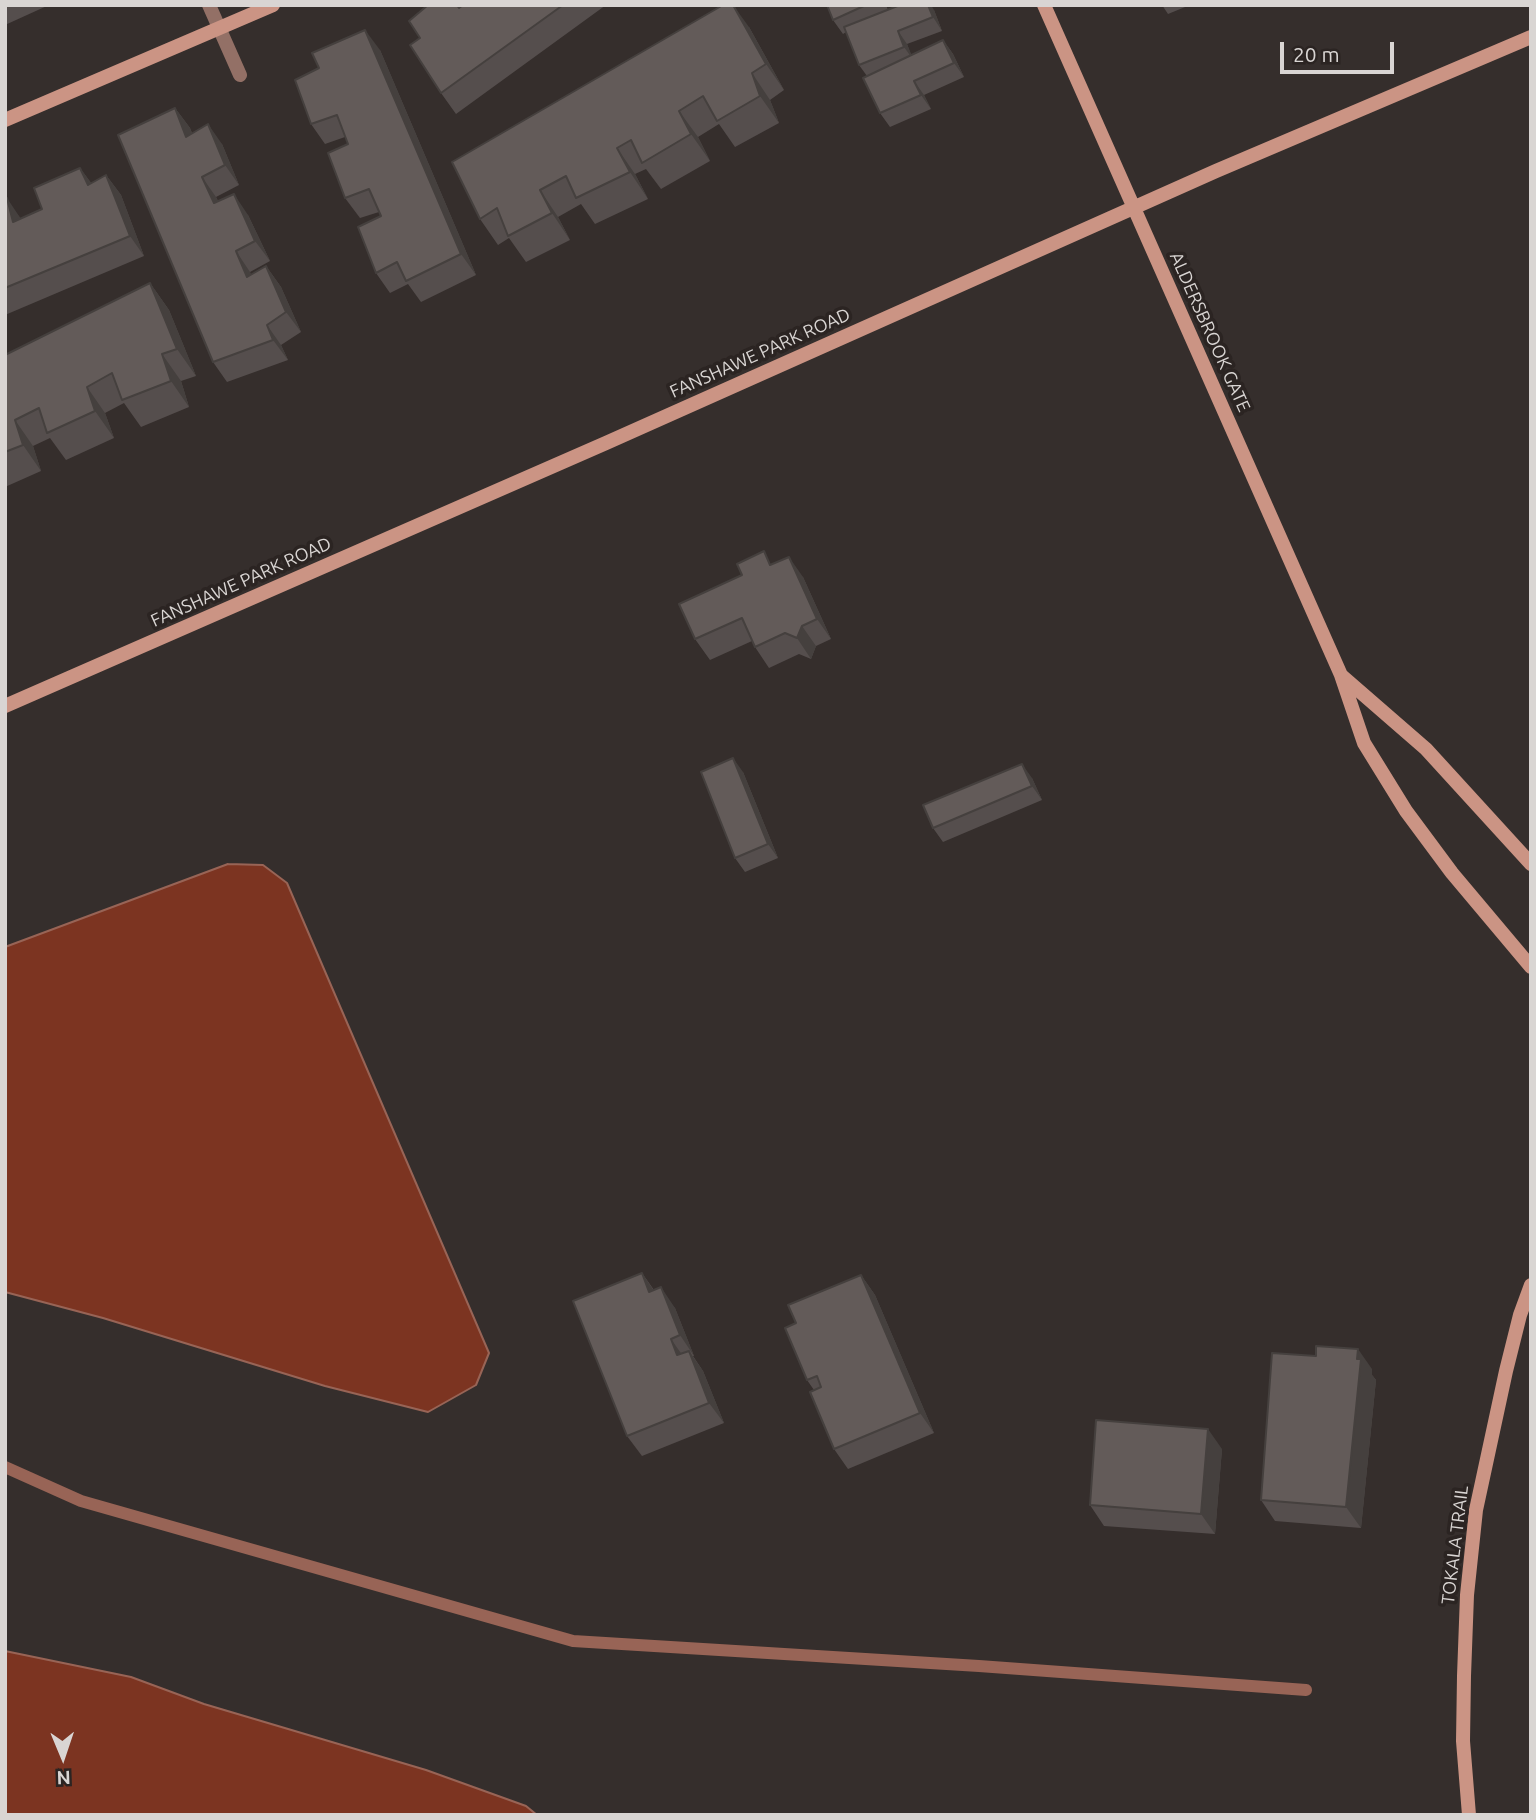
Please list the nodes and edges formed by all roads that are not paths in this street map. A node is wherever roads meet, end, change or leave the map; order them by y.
1 (209, 5) edge
2 (273, 5) edge
3 (1044, 5) edge
4 (219, 27) junction
5 (1531, 37) edge
6 (240, 75) dead end
7 (5, 120) edge
8 (1133, 207) junction
9 (1341, 675) junction
10 (5, 706) edge
11 (1531, 864) edge
12 (1531, 967) edge
13 (1531, 1285) edge
14 (1469, 1815) edge

1 - 4 street
2 - 4 street
3 - 8 street, ALDERSBROOK GATE
4 - 6 street
4 - 7 street
5 - 8 street, FANSHAWE PARK ROAD
8 - 9 street, ALDERSBROOK GATE
8 - 10 street, FANSHAWE PARK ROAD
9 - 11 street, ALDERSBROOK GATE
9 - 12 street, ALDERSBROOK GATE
13 - 14 street, TOKALA TRAIL

